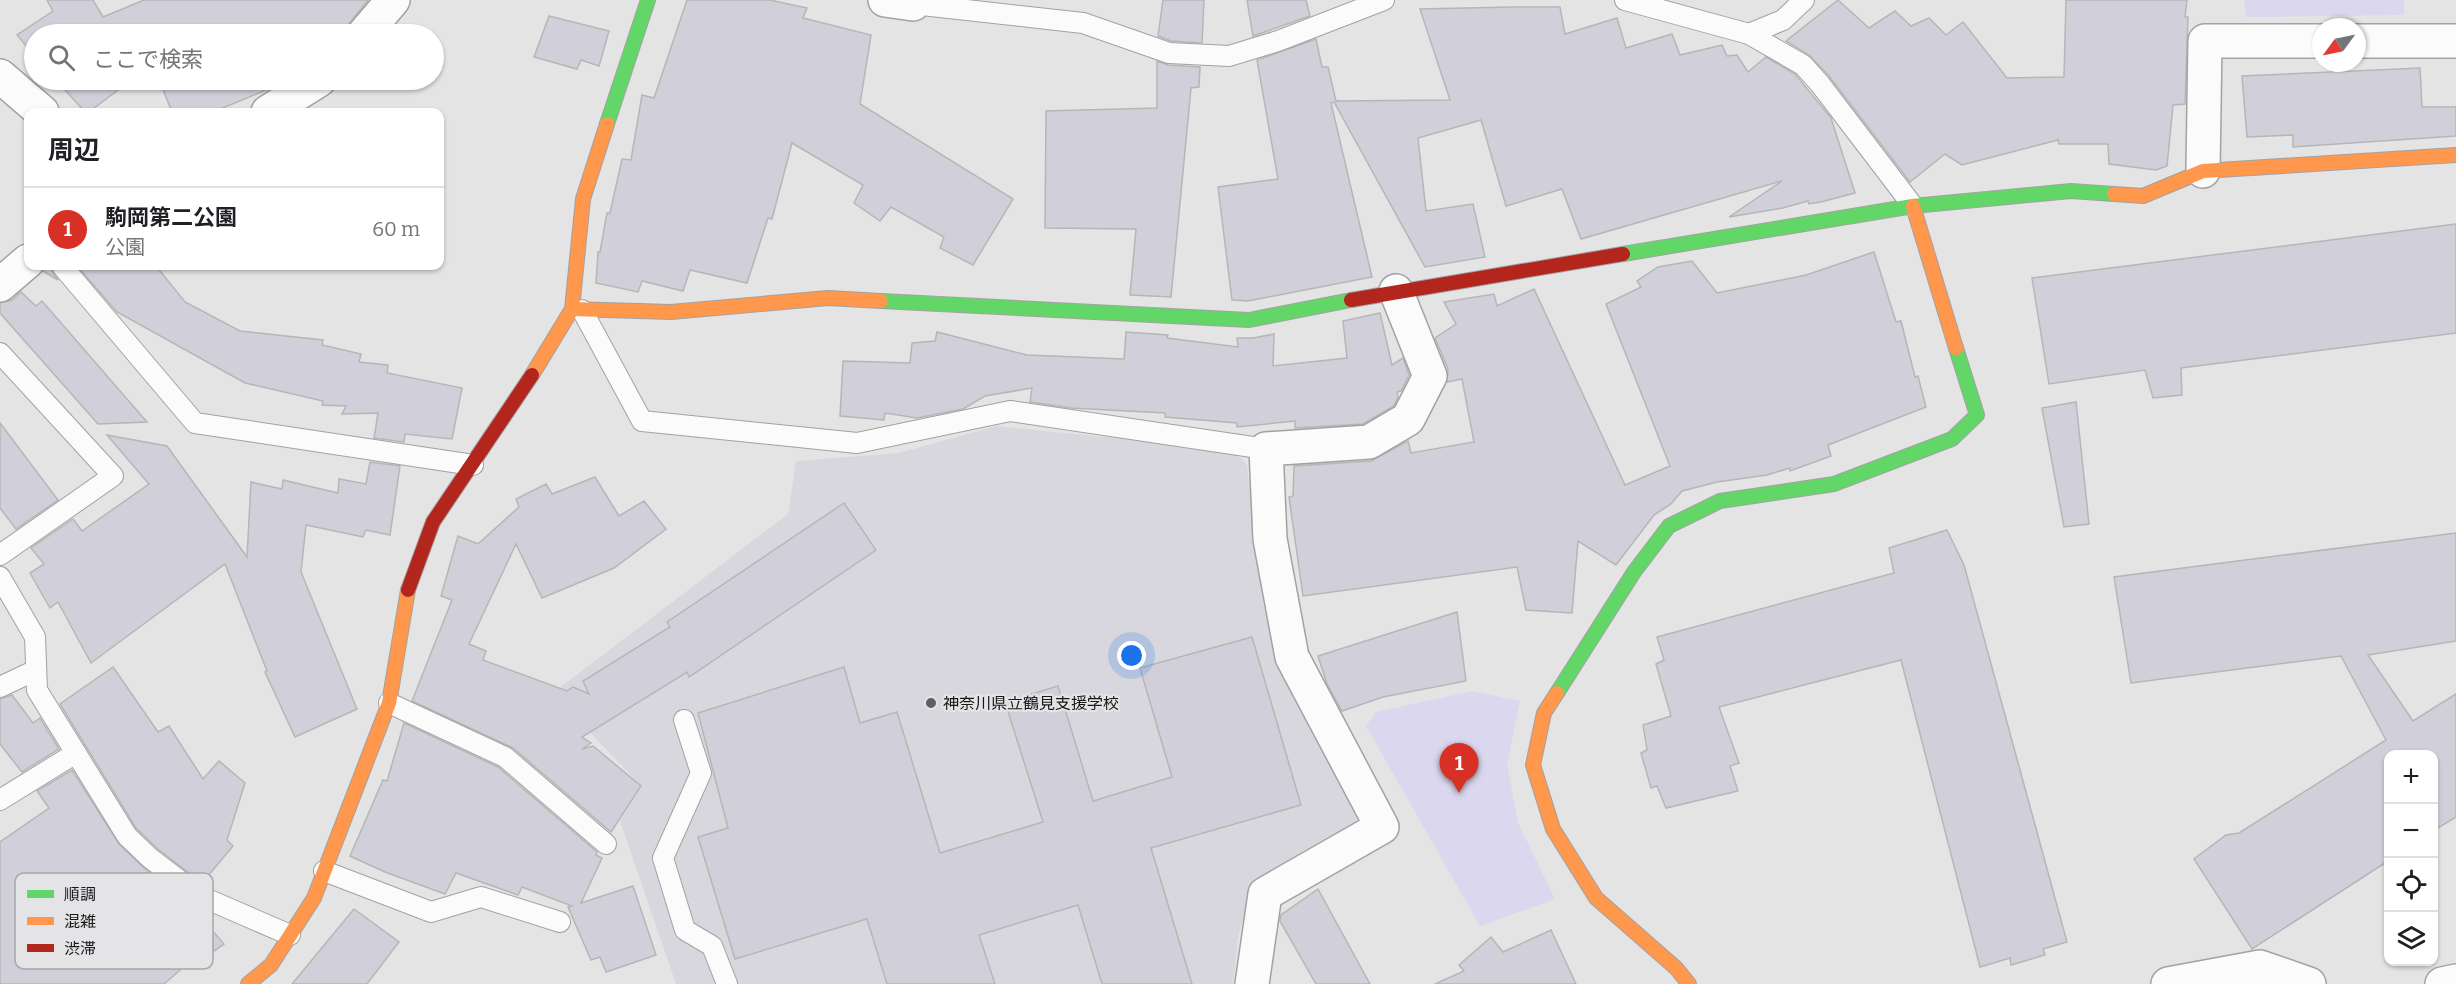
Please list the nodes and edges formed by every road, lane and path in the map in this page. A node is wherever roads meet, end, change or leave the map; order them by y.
1 (393, 0) edge
2 (648, 0) edge
3 (1384, 0) edge
4 (1625, 0) edge
5 (1804, 0) edge
6 (904, 1) edge
7 (373, 24) edge
8 (1749, 34) junction
9 (2312, 41) edge
10 (2366, 41) edge
11 (2456, 41) edge
12 (0, 76) edge
13 (303, 90) edge
14 (37, 108) edge
15 (274, 108) edge
16 (2456, 155) edge
17 (2203, 171) junction
18 (1912, 206) junction
19 (24, 264) edge
20 (65, 270) edge
21 (0, 285) edge
22 (1396, 291) junction
23 (577, 309) junction
24 (0, 353) edge
25 (1266, 449) junction
26 (473, 465) junction
27 (0, 555) edge
28 (0, 577) edge
29 (36, 670) junction
30 (0, 687) edge
31 (389, 703) junction
32 (684, 720) dead end
33 (76, 753) junction
34 (0, 800) edge
35 (606, 844) dead end
36 (324, 871) junction
37 (170, 873) edge
38 (213, 902) edge
39 (561, 922) dead end
40 (290, 935) junction
41 (2456, 981) edge
42 (248, 984) edge
43 (727, 984) edge
44 (1252, 984) edge
45 (1689, 984) edge
46 (2168, 984) edge
47 (2309, 984) edge
48 (2442, 984) edge

1 - 7 street
2 - 23 street
3 - 6 lane
4 - 8 lane
5 - 8 lane
8 - 18 lane
9 - 17 street
10 - 11 street
12 - 14 street
13 - 15 street
16 - 17 street
17 - 18 street
18 - 22 street
18 - 45 street
19 - 21 street
20 - 26 lane
22 - 23 street
22 - 25 street
23 - 25 lane
23 - 26 street
24 - 27 lane
25 - 44 street
26 - 31 street
28 - 29 lane
29 - 30 lane
29 - 33 lane
31 - 35 lane
31 - 36 street
32 - 43 lane
33 - 34 lane
33 - 37 lane
36 - 39 lane
36 - 40 street
38 - 40 lane
40 - 42 street
41 - 48 street
46 - 47 street

